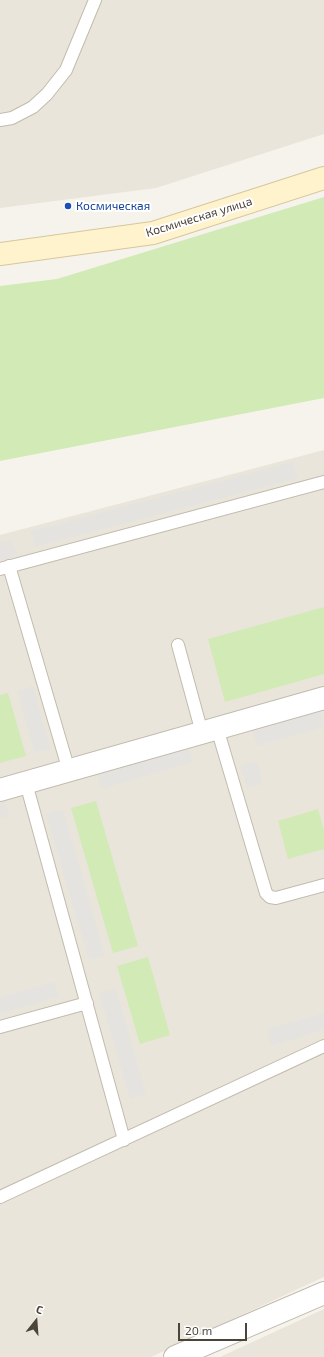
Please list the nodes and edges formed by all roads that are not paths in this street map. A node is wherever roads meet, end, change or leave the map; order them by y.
1 (95, 0) edge
2 (0, 120) edge
3 (324, 178) edge
4 (0, 254) edge
5 (324, 482) edge
6 (5, 568) edge
7 (178, 645) dead end
8 (324, 698) edge
9 (210, 731) junction
10 (69, 771) junction
11 (26, 783) junction
12 (0, 790) edge
13 (324, 885) edge
14 (87, 1003) junction
15 (0, 1027) edge
16 (324, 1046) edge
17 (124, 1140) junction
18 (0, 1198) edge
19 (324, 1293) edge
20 (175, 1357) edge

1 - 2 lane
3 - 4 street, Космическая улица
5 - 6 lane
6 - 10 lane
7 - 9 lane
8 - 9 street
9 - 10 street
9 - 13 lane
10 - 11 street
11 - 12 street
11 - 14 lane
14 - 15 lane
14 - 17 lane
16 - 17 lane
17 - 18 lane
19 - 20 street

